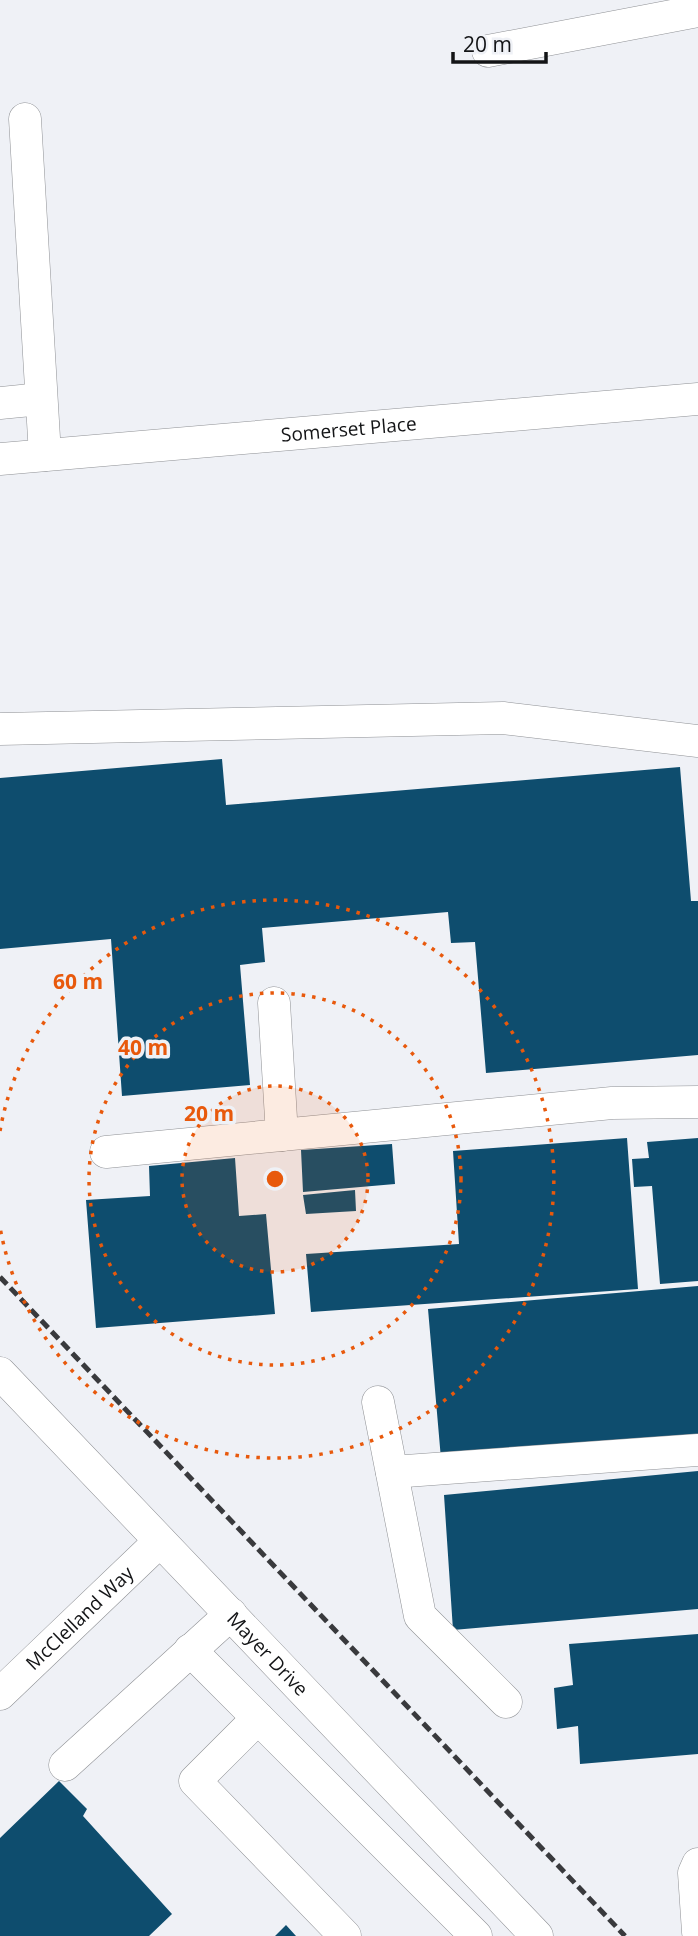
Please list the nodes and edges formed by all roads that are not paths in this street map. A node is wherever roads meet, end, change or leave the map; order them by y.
1 (698, 11) edge
2 (488, 51) dead end
3 (25, 119) dead end
4 (41, 399) junction
5 (698, 399) edge
6 (0, 403) edge
7 (45, 455) junction
8 (0, 459) edge
9 (0, 729) edge
10 (698, 741) edge
11 (274, 1003) dead end
12 (698, 1102) edge
13 (282, 1135) junction
14 (106, 1152) dead end
15 (0, 1373) edge
16 (378, 1402) dead end
17 (698, 1450) edge
18 (392, 1472) junction
19 (160, 1541) junction
20 (231, 1614) junction
21 (190, 1650) junction
22 (0, 1695) edge
23 (506, 1702) dead end
24 (258, 1718) junction
25 (65, 1765) dead end
26 (698, 1864) edge
27 (698, 1932) edge
28 (345, 1936) edge
29 (476, 1936) edge
30 (537, 1936) edge

1 - 2 street
3 - 4 street
4 - 6 street
4 - 7 street
5 - 7 street, Somerset Place
7 - 8 street, Somerset Place
9 - 10 street
11 - 13 street
12 - 13 street
13 - 14 street
15 - 19 street, Mayer Drive
16 - 18 street
17 - 18 street
18 - 23 street
19 - 20 street, Mayer Drive
19 - 22 street, McClelland Way
20 - 21 street
20 - 30 street, Mayer Drive
21 - 24 street
21 - 25 street
24 - 28 street
24 - 29 street
26 - 27 street

